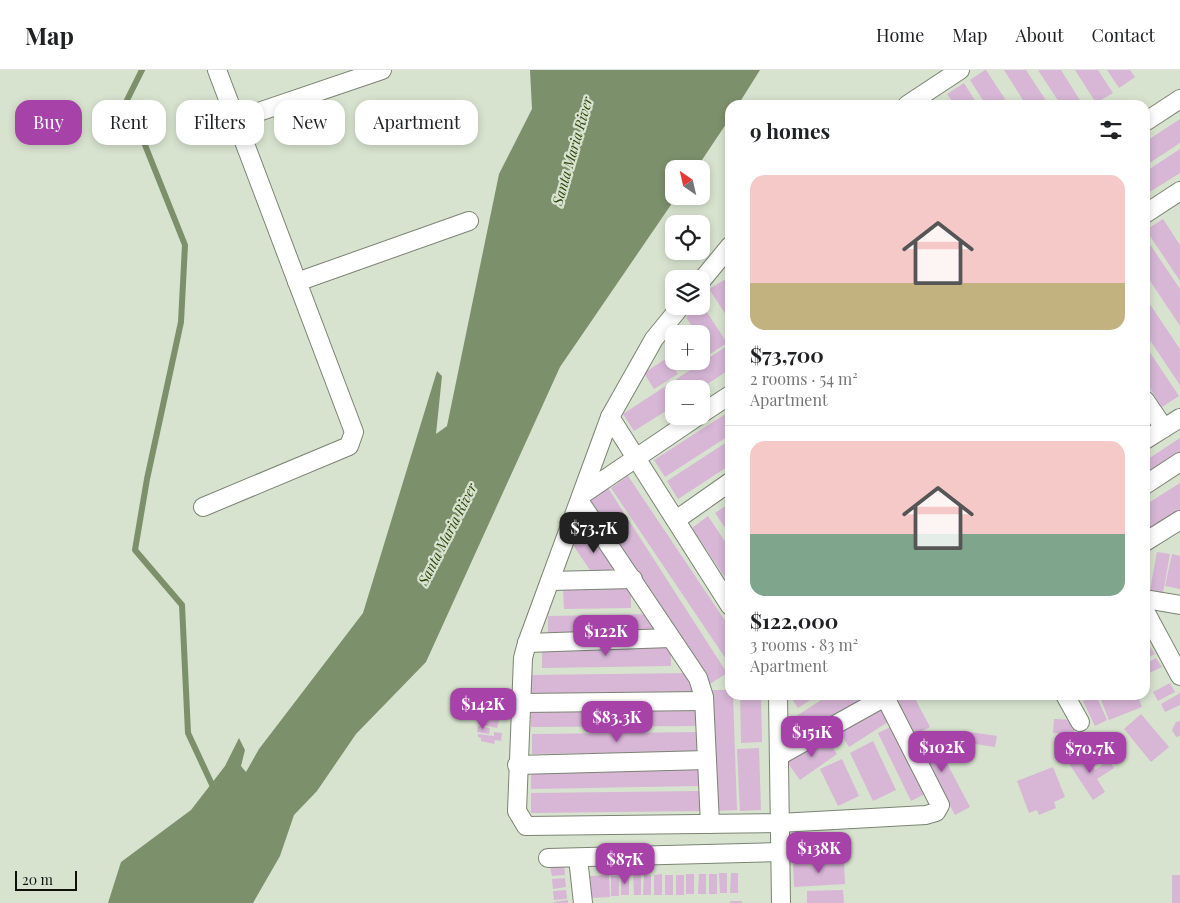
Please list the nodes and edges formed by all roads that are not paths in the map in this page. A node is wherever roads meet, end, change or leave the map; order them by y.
1 (217, 70) edge
2 (382, 70) edge
3 (960, 70) edge
4 (1180, 99) edge
5 (228, 100) edge
6 (915, 100) edge
7 (264, 110) edge
8 (1150, 119) edge
9 (245, 145) edge
10 (1180, 191) edge
11 (1150, 211) edge
12 (469, 221) dead end
13 (725, 252) edge
14 (710, 270) edge
15 (297, 282) junction
16 (674, 315) edge
17 (725, 398) edge
18 (1150, 407) edge
19 (710, 408) edge
20 (610, 417) junction
21 (1180, 418) edge
22 (685, 425) edge
23 (1164, 428) junction
24 (1150, 437) edge
25 (637, 457) junction
26 (1180, 462) edge
27 (1150, 482) edge
28 (725, 487) edge
29 (582, 498) junction
30 (203, 507) dead end
31 (676, 520) junction
32 (1180, 520) edge
33 (1150, 539) edge
34 (633, 579) junction
35 (550, 581) junction
36 (725, 598) edge
37 (1150, 600) edge
38 (1180, 605) edge
39 (1150, 620) edge
40 (671, 638) junction
41 (527, 644) junction
42 (1180, 676) edge
43 (778, 700) edge
44 (880, 700) edge
45 (887, 700) edge
46 (1068, 700) edge
47 (704, 701) junction
48 (520, 703) junction
49 (1080, 722) dead end
50 (779, 756) junction
51 (707, 760) junction
52 (518, 765) junction
53 (779, 823) junction
54 (710, 824) junction
55 (780, 852) junction
56 (548, 858) dead end
57 (578, 858) junction
58 (582, 903) edge
59 (781, 903) edge

1 - 5 street
2 - 7 street
3 - 6 street
4 - 8 street
9 - 15 street
10 - 11 street
12 - 15 street
13 - 14 street
15 - 30 street
16 - 20 street
17 - 19 street
18 - 23 street
20 - 25 street
20 - 29 street
21 - 23 street
22 - 25 street
23 - 24 street
25 - 29 street
25 - 31 street
26 - 27 street
28 - 31 street
29 - 34 street
29 - 35 street
31 - 36 street
32 - 33 street
34 - 35 street
34 - 40 street
35 - 41 street
37 - 38 street
39 - 42 street
40 - 41 street
40 - 47 street
41 - 48 street
43 - 50 street
44 - 50 street
45 - 53 street
46 - 49 street
47 - 48 street
47 - 51 street
48 - 52 street
50 - 53 street
51 - 52 street
51 - 54 street
52 - 54 street
53 - 54 street
53 - 55 street
55 - 57 street
55 - 59 street
56 - 57 street
57 - 58 street

